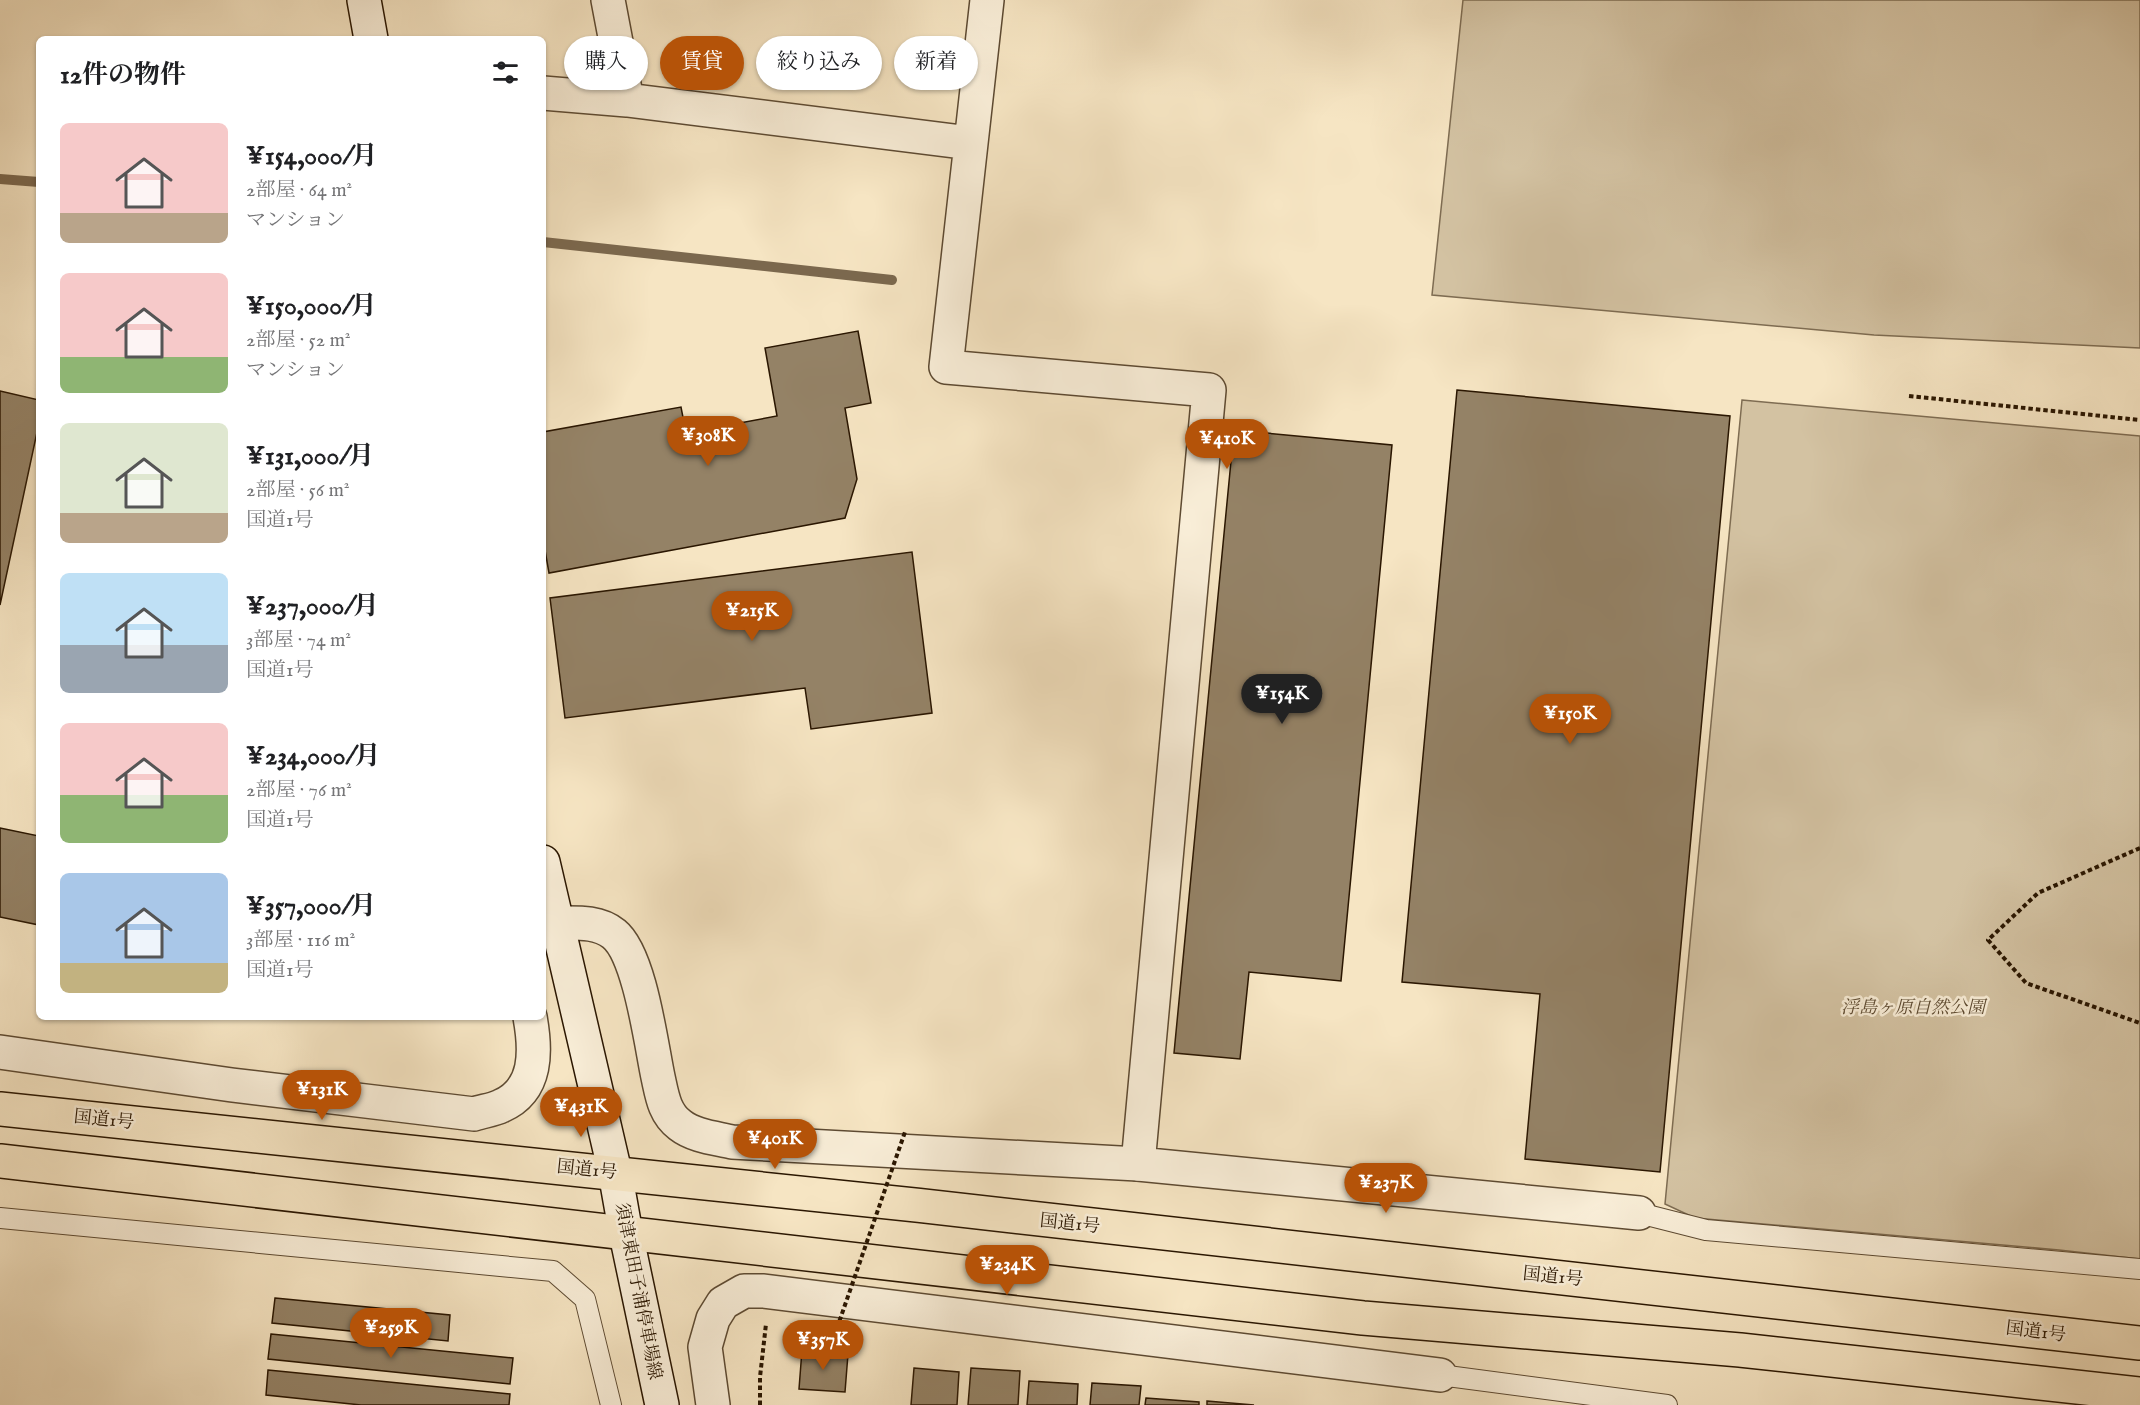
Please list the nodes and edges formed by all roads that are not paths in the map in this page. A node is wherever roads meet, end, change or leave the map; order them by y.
1 (364, 0) edge
2 (608, 0) edge
3 (987, 0) edge
4 (370, 36) edge
5 (546, 93) edge
6 (627, 100) junction
7 (970, 143) junction
8 (546, 890) edge
9 (550, 928) edge
10 (531, 1020) edge
11 (0, 1052) edge
12 (0, 1109) edge
13 (0, 1161) edge
14 (1138, 1164) junction
15 (615, 1172) junction
16 (1639, 1213) joint
17 (0, 1218) edge
18 (626, 1234) junction
19 (2140, 1269) edge
20 (2140, 1343) edge
21 (1440, 1375) joint
22 (2140, 1394) edge
23 (611, 1405) edge
24 (662, 1405) edge
25 (713, 1405) edge
26 (1667, 1405) edge

1 - 4 street
2 - 6 street
3 - 7 street
5 - 6 street
6 - 7 street
7 - 14 street
8 - 9 street, 須津東田子浦停車場線
9 - 14 street
9 - 15 street, 須津東田子浦停車場線
10 - 11 street
12 - 15 highway, 国道1号
13 - 18 highway
14 - 16 street
15 - 18 street, 須津東田子浦停車場線
15 - 20 highway, 国道1号
16 - 19 lane
17 - 23 lane
18 - 22 highway
18 - 24 street, 須津東田子浦停車場線
21 - 25 street
21 - 26 lane

